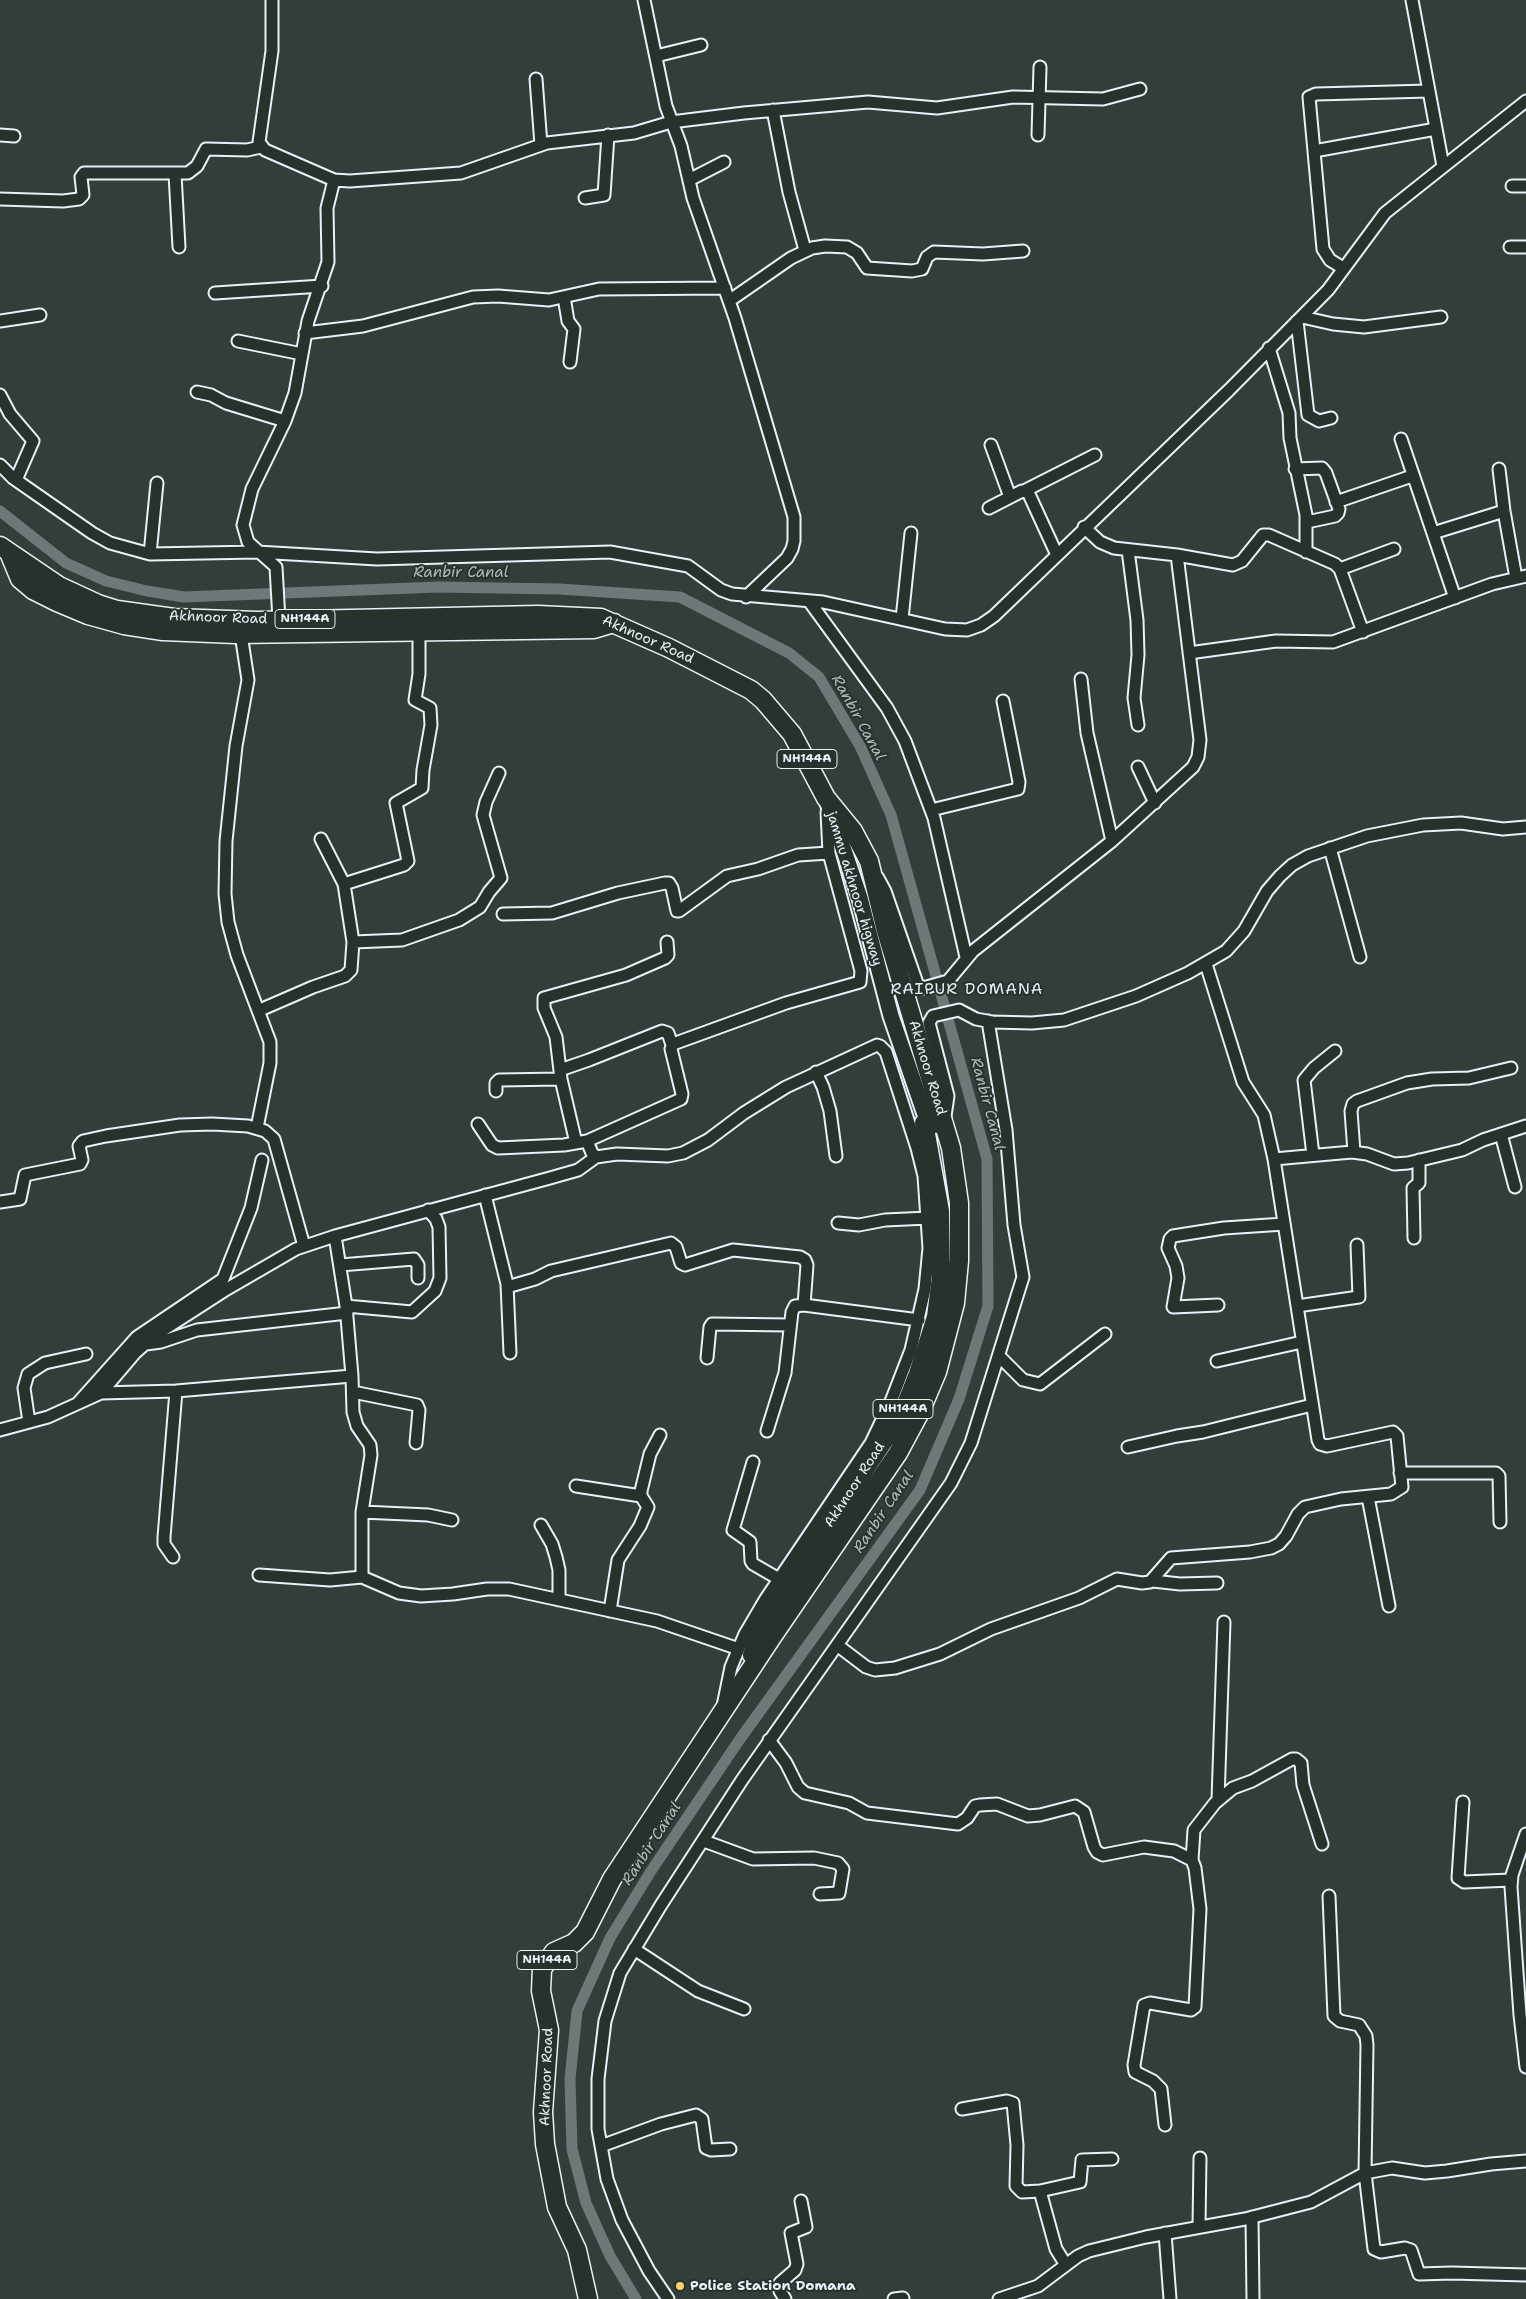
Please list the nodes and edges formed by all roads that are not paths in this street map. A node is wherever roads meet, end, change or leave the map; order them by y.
1 (272, 0) edge
2 (644, 0) edge
3 (1412, 0) edge
4 (701, 46) dead end
5 (656, 56) junction
6 (1040, 67) dead end
7 (536, 79) dead end
8 (1140, 89) dead end
9 (1429, 91) junction
10 (1041, 97) junction
11 (1526, 101) edge
12 (773, 110) junction
13 (671, 122) junction
14 (1436, 129) junction
15 (0, 135) edge
16 (608, 135) junction
17 (1038, 135) dead end
18 (14, 136) dead end
19 (541, 145) junction
20 (261, 147) junction
21 (1314, 151) junction
22 (724, 162) dead end
23 (1443, 166) junction
24 (175, 174) junction
25 (334, 180) junction
26 (689, 180) junction
27 (1512, 186) dead end
28 (1526, 186) edge
29 (585, 198) dead end
30 (0, 199) edge
31 (179, 247) dead end
32 (1510, 247) dead end
33 (1526, 247) edge
34 (805, 250) junction
35 (1022, 251) dead end
36 (1343, 268) junction
37 (322, 286) junction
38 (725, 288) junction
39 (215, 293) dead end
40 (564, 297) junction
41 (729, 301) junction
42 (40, 315) dead end
43 (1440, 317) dead end
44 (1299, 319) junction
45 (0, 322) edge
46 (305, 333) junction
47 (238, 341) dead end
48 (1269, 348) junction
49 (302, 354) junction
50 (570, 362) dead end
51 (197, 392) dead end
52 (0, 395) edge
53 (1331, 418) dead end
54 (285, 421) junction
55 (1400, 439) dead end
56 (991, 445) dead end
57 (1094, 455) dead end
58 (0, 464) edge
59 (1296, 469) junction
60 (1499, 469) dead end
61 (1412, 476) junction
62 (16, 480) junction
63 (157, 484) dead end
64 (1026, 490) junction
65 (1010, 497) junction
66 (1336, 502) junction
67 (989, 508) dead end
68 (1504, 510) junction
69 (1307, 522) junction
70 (1084, 528) junction
71 (911, 532) dead end
72 (1433, 533) junction
73 (1394, 549) dead end
74 (5, 550) edge
75 (1128, 550) junction
76 (257, 552) junction
77 (1306, 552) junction
78 (150, 554) junction
79 (1057, 555) junction
80 (1177, 555) junction
81 (1340, 569) junction
82 (1521, 577) edge
83 (746, 597) junction
84 (1455, 598) junction
85 (809, 601) junction
86 (279, 612) junction
87 (902, 619) junction
88 (614, 624) junction
89 (419, 631) junction
90 (1363, 632) junction
91 (241, 634) junction
92 (1189, 653) junction
93 (1081, 679) dead end
94 (1003, 701) dead end
95 (1138, 725) dead end
96 (1138, 767) dead end
97 (499, 773) dead end
98 (826, 798) junction
99 (1155, 803) junction
100 (931, 810) junction
101 (1526, 827) edge
102 (321, 840) dead end
103 (1112, 841) junction
104 (1330, 848) junction
105 (830, 853) junction
106 (872, 871) junction
107 (344, 884) junction
108 (503, 914) dead end
109 (353, 942) junction
110 (667, 942) dead end
111 (966, 957) junction
112 (1360, 957) dead end
113 (1206, 964) junction
114 (260, 1010) junction
115 (988, 1021) junction
116 (672, 1045) junction
117 (1335, 1051) dead end
118 (1511, 1068) dead end
119 (816, 1072) junction
120 (561, 1074) junction
121 (496, 1091) dead end
122 (936, 1123) junction
123 (478, 1124) dead end
124 (1526, 1126) edge
125 (256, 1128) junction
126 (1501, 1134) junction
127 (582, 1142) junction
128 (1354, 1152) junction
129 (1313, 1155) junction
130 (836, 1156) dead end
131 (596, 1157) junction
132 (1274, 1159) junction
133 (262, 1160) dead end
134 (1419, 1160) junction
135 (1515, 1187) dead end
136 (485, 1195) junction
137 (0, 1202) edge
138 (428, 1210) junction
139 (928, 1218) junction
140 (838, 1223) dead end
141 (1284, 1224) junction
142 (335, 1236) junction
143 (1414, 1238) dead end
144 (1357, 1245) dead end
145 (304, 1246) junction
146 (340, 1265) junction
147 (418, 1278) dead end
148 (507, 1287) junction
149 (804, 1305) junction
150 (1218, 1305) dead end
151 (1297, 1306) junction
152 (346, 1309) junction
153 (919, 1320) junction
154 (790, 1325) junction
155 (1105, 1334) dead end
156 (1302, 1342) junction
157 (146, 1344) junction
158 (510, 1353) dead end
159 (86, 1354) dead end
160 (999, 1356) junction
161 (707, 1358) dead end
162 (1217, 1361) dead end
163 (352, 1376) junction
164 (176, 1391) junction
165 (353, 1392) junction
166 (102, 1393) junction
167 (77, 1404) junction
168 (1312, 1405) junction
169 (30, 1422) junction
170 (0, 1430) edge
171 (767, 1430) dead end
172 (660, 1436) dead end
173 (416, 1443) dead end
174 (1128, 1447) dead end
175 (753, 1462) dead end
176 (1400, 1474) junction
177 (576, 1486) dead end
178 (641, 1496) junction
179 (1368, 1496) junction
180 (362, 1512) junction
181 (452, 1520) dead end
182 (1500, 1522) dead end
183 (541, 1525) dead end
184 (173, 1557) dead end
185 (259, 1575) dead end
186 (362, 1577) junction
187 (779, 1579) junction
188 (1153, 1581) junction
189 (1217, 1584) dead end
190 (559, 1600) junction
191 (1389, 1606) dead end
192 (610, 1611) junction
193 (1224, 1622) dead end
194 (837, 1645) junction
195 (739, 1649) junction
196 (723, 1711) junction
197 (770, 1740) junction
198 (1218, 1800) junction
199 (1464, 1802) dead end
200 (1526, 1834) edge
201 (704, 1841) junction
202 (1322, 1844) dead end
203 (1192, 1860) junction
204 (1511, 1880) junction
205 (820, 1894) dead end
206 (1329, 1896) dead end
207 (634, 1948) junction
208 (744, 2009) dead end
209 (1526, 2066) edge
210 (962, 2109) dead end
211 (1164, 2125) dead end
212 (601, 2146) junction
213 (730, 2149) dead end
214 (1200, 2158) dead end
215 (1112, 2159) dead end
216 (1526, 2162) edge
217 (1365, 2173) junction
218 (1040, 2191) junction
219 (802, 2201) dead end
220 (1252, 2217) junction
221 (1199, 2226) junction
222 (1164, 2233) junction
223 (1066, 2266) junction
224 (1526, 2275) edge
225 (588, 2299) edge
226 (668, 2299) edge
227 (785, 2299) edge
228 (999, 2299) edge
229 (1170, 2299) edge
230 (1253, 2299) edge

1 - 20 street
2 - 5 street
3 - 9 street
4 - 5 street
5 - 13 street
6 - 10 street
7 - 19 street
8 - 10 street
9 - 14 street
9 - 21 street
10 - 12 street
10 - 17 street
11 - 23 street
12 - 13 street
12 - 34 street
13 - 16 street
13 - 26 street
14 - 21 street
14 - 23 street
15 - 18 street
16 - 19 street
16 - 29 street
19 - 25 street
20 - 24 street
20 - 25 street
21 - 36 street
22 - 26 street
23 - 36 street
24 - 30 street
24 - 31 street
25 - 37 street
26 - 38 street
27 - 28 street
32 - 33 street
34 - 35 street
34 - 41 street
36 - 44 street
37 - 39 street
37 - 46 street
38 - 40 street
38 - 41 street
40 - 46 street
40 - 50 street
41 - 83 street
42 - 45 street
43 - 44 street
44 - 48 street
44 - 53 street
46 - 49 street
47 - 49 street
48 - 59 street
48 - 70 street
49 - 54 street
51 - 54 street
52 - 62 street
54 - 76 street
55 - 61 street
56 - 65 street
57 - 64 street
58 - 62 street
59 - 66 street
59 - 69 street
60 - 68 street
61 - 66 street
61 - 72 street
62 - 78 street
63 - 78 street
64 - 65 street
64 - 79 street
65 - 67 street
66 - 69 street
68 - 72 street
68 - 82 street
69 - 77 street
70 - 75 street
70 - 79 street
71 - 87 street
72 - 84 street
73 - 81 street
74 - 86 highway, Akhnoor Road / NH144A
74 - 91 highway
75 - 80 street
75 - 95 street
76 - 78 street
76 - 83 street
76 - 86 street
77 - 80 street
77 - 81 street
79 - 87 street
80 - 92 street
81 - 90 street
82 - 84 street
83 - 85 street
84 - 90 street
85 - 87 street
85 - 100 street
86 - 88 highway, Akhnoor Road / NH144A
88 - 89 highway
88 - 98 highway, Akhnoor Road / NH144A
89 - 91 highway
89 - 107 street
90 - 92 street
91 - 114 street
92 - 99 street
93 - 103 street
94 - 100 street
96 - 99 street
97 - 109 street
98 - 105 street
98 - 106 highway, Akhnoor Road / NH144A
98 - 122 main road, jammu akhnoor higway
99 - 103 street
100 - 111 street
101 - 104 street
102 - 107 street
103 - 111 street
104 - 112 street
104 - 113 street
105 - 108 street
105 - 116 street
106 - 111 street
106 - 122 highway, Akhnoor Road / NH144A
107 - 109 street
109 - 114 street
110 - 120 street
113 - 115 street
113 - 132 street
114 - 125 street
115 - 122 street
115 - 160 street
116 - 120 street
116 - 127 street
117 - 129 street
118 - 128 street
119 - 130 street
119 - 131 street
119 - 139 street
120 - 121 street
120 - 127 street
122 - 196 highway, Akhnoor Road / NH144A
123 - 127 street
124 - 126 street
125 - 137 street
125 - 145 street
126 - 134 street
126 - 135 street
127 - 131 street
128 - 129 street
128 - 134 street
129 - 132 street
131 - 136 street
132 - 141 street
133 - 167 street
134 - 143 street
136 - 138 street
136 - 148 street
138 - 142 street
138 - 152 street
139 - 140 street
139 - 153 street
141 - 150 street
141 - 151 street
142 - 145 street
142 - 146 street
144 - 151 street
145 - 157 street
146 - 147 street
146 - 152 street
148 - 149 street
148 - 158 street
149 - 153 street
149 - 154 street
151 - 156 street
152 - 157 street
152 - 163 street
153 - 187 street
154 - 161 street
154 - 171 street
155 - 160 street
156 - 162 street
156 - 168 street
157 - 166 street
159 - 169 street
160 - 194 street
163 - 164 street
163 - 165 street
164 - 166 street
164 - 184 street
165 - 173 street
165 - 180 street
166 - 167 street
167 - 169 street
168 - 174 street
168 - 176 street
169 - 170 street
172 - 178 street
175 - 187 street
176 - 179 street
176 - 182 street
177 - 178 street
178 - 192 street
179 - 188 street
179 - 191 street
180 - 181 street
180 - 186 street
183 - 190 street
185 - 186 street
186 - 190 street
187 - 195 street
188 - 189 street
188 - 194 street
190 - 192 street
192 - 195 street
193 - 198 street
194 - 197 street
195 - 196 street
196 - 225 highway, Akhnoor Road / NH144A
197 - 201 street
197 - 203 street
198 - 202 street
198 - 203 street
199 - 204 street
200 - 204 street
201 - 205 street
201 - 207 street
203 - 211 street
204 - 209 street
206 - 217 street
207 - 208 street
207 - 212 street
210 - 218 street
212 - 213 street
212 - 226 street
214 - 221 street
215 - 218 street
216 - 217 street
217 - 220 street
217 - 224 street
218 - 223 street
219 - 227 street
220 - 221 street
220 - 230 street
221 - 222 street
222 - 223 street
222 - 229 street
223 - 228 street

